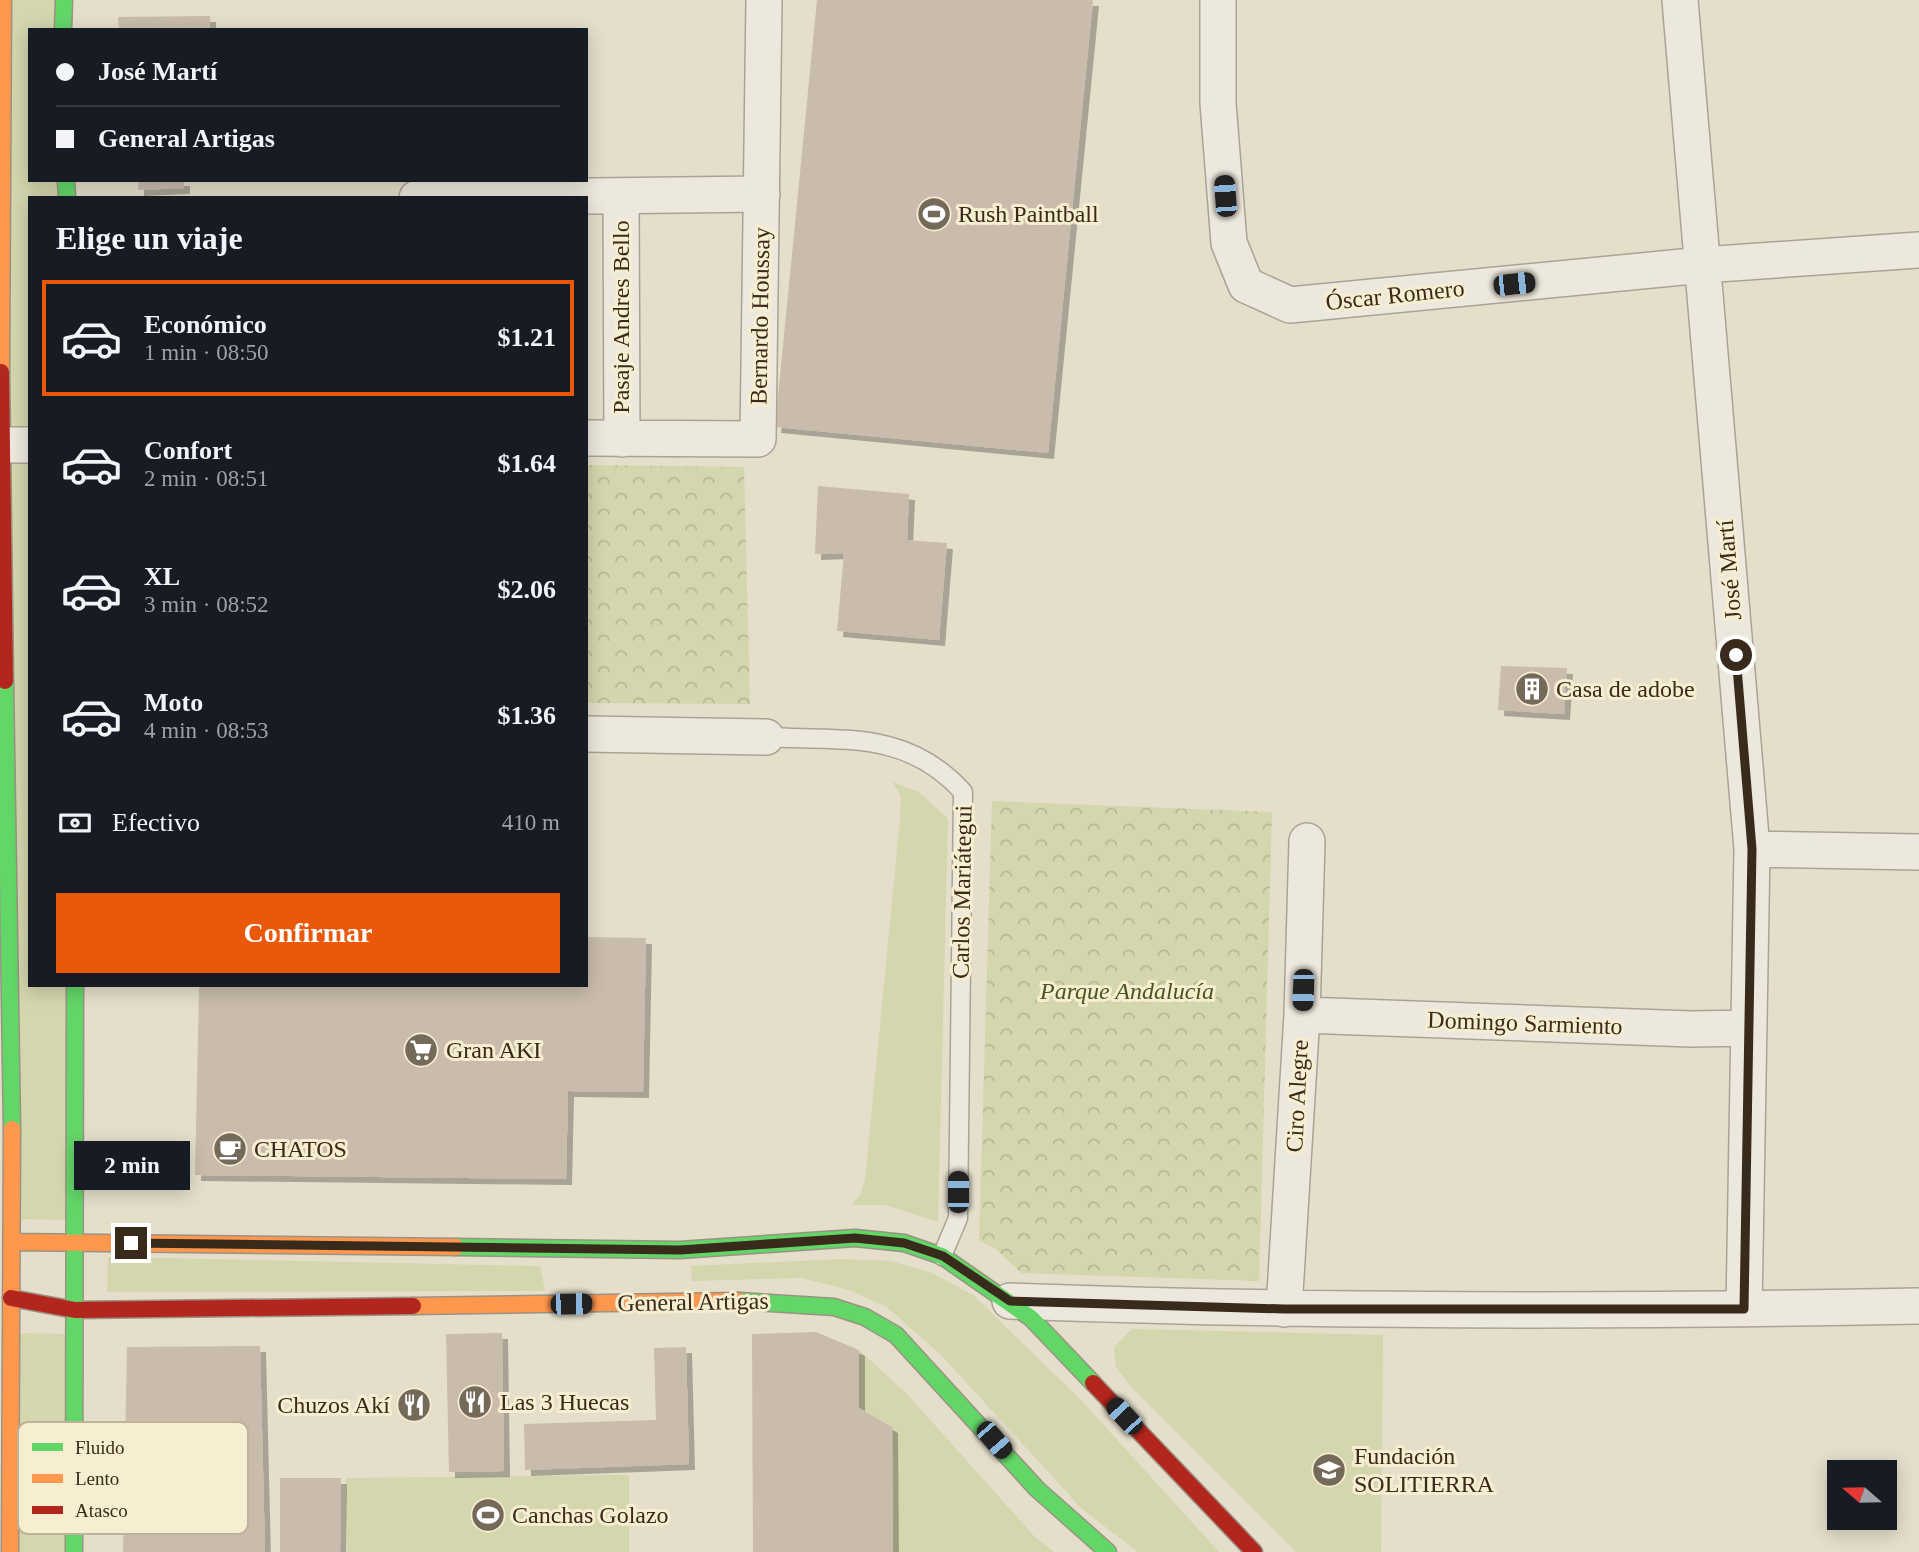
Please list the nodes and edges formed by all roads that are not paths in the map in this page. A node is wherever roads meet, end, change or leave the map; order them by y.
1 (3, 0) edge
2 (64, 0) edge
3 (764, 0) edge
4 (1217, 0) edge
5 (1680, 0) edge
6 (63, 28) edge
7 (762, 194) junction
8 (588, 196) edge
9 (621, 196) junction
10 (1919, 250) edge
11 (1703, 265) junction
12 (588, 438) edge
13 (622, 439) junction
14 (10, 445) edge
15 (588, 734) edge
16 (766, 737) joint
17 (1307, 841) dead end
18 (1752, 849) junction
19 (1919, 852) edge
20 (75, 987) edge
21 (1302, 1015) junction
22 (1748, 1028) junction
23 (6, 1039) edge
24 (13, 1242) junction
25 (75, 1242) junction
26 (943, 1256) junction
27 (6, 1298) edge
28 (1010, 1301) junction
29 (1919, 1306) edge
30 (1284, 1309) junction
31 (1744, 1309) junction
32 (75, 1310) junction
33 (75, 1422) edge
34 (74, 1534) edge
35 (10, 1552) edge
36 (74, 1552) edge
37 (1108, 1552) edge
38 (1254, 1552) edge

1 - 14 street
2 - 6 street
3 - 7 street, Bernardo Houssay
4 - 11 street, Óscar Romero
5 - 11 street, José Martí
7 - 9 street, Bernardo Houssay
7 - 13 street, Bernardo Houssay
8 - 9 street, Bernardo Houssay
9 - 13 street, Pasaje Andres Bello
10 - 11 street, Óscar Romero
11 - 18 street, José Martí
12 - 13 street
14 - 23 street
15 - 16 street, Carlos Mariátegui
16 - 26 lane, Carlos Mariátegui
17 - 21 street, Ciro Alegre
18 - 19 street
18 - 22 street, José Martí
20 - 25 street
21 - 22 street, Domingo Sarmiento
21 - 30 street, Ciro Alegre
22 - 31 street, José Martí
23 - 24 street
24 - 25 street
24 - 27 street
25 - 26 street
25 - 32 street
26 - 28 street
27 - 32 street, General Artigas
27 - 35 street
28 - 30 street
28 - 38 street
29 - 31 street
30 - 31 street
32 - 33 street
32 - 37 street, General Artigas
34 - 36 street

